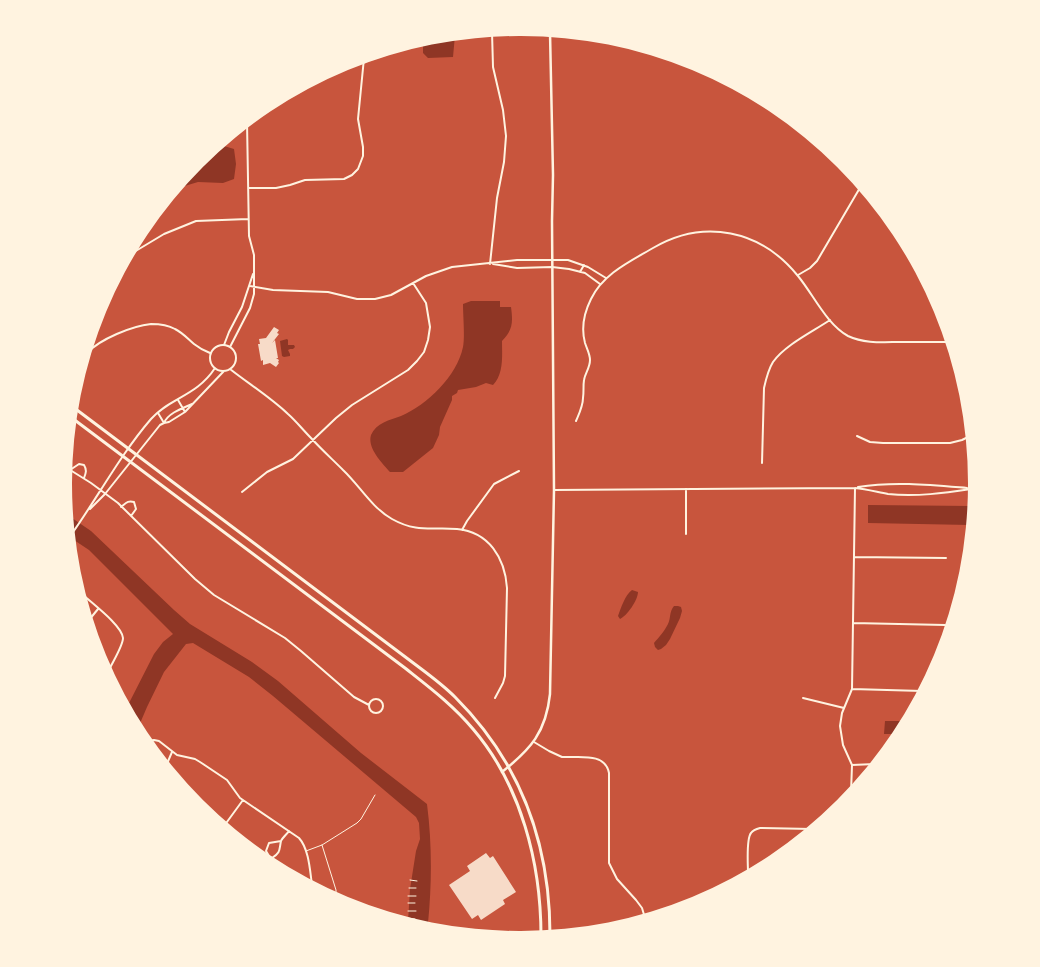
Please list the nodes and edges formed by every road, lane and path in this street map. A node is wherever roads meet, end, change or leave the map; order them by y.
1 (492, 37) edge
2 (550, 37) edge
3 (363, 65) edge
4 (247, 129) edge
5 (248, 188) junction
6 (858, 191) edge
7 (248, 219) junction
8 (138, 250) edge
9 (552, 260) junction
10 (490, 264) junction
11 (584, 265) junction
12 (552, 268) junction
13 (254, 271) junction
14 (580, 272) junction
15 (798, 275) junction
16 (606, 278) junction
17 (413, 283) junction
18 (600, 284) junction
19 (250, 286) junction
20 (254, 287) junction
21 (830, 320) junction
22 (945, 342) edge
23 (224, 345) junction
24 (230, 347) junction
25 (94, 348) edge
26 (210, 353) junction
27 (214, 368) junction
28 (230, 369) junction
29 (224, 371) junction
30 (178, 400) junction
31 (194, 404) junction
32 (184, 408) junction
33 (78, 411) edge
34 (185, 412) junction
35 (158, 413) junction
36 (77, 421) edge
37 (576, 421) dead end
38 (164, 423) junction
39 (857, 436) dead end
40 (965, 438) edge
41 (312, 440) junction
42 (128, 449) junction
43 (137, 455) junction
44 (123, 456) junction
45 (132, 462) junction
46 (762, 463) dead end
47 (73, 467) edge
48 (72, 471) edge
49 (519, 471) dead end
50 (84, 478) junction
51 (855, 488) junction
52 (968, 488) edge
53 (686, 489) junction
54 (968, 489) edge
55 (100, 490) junction
56 (554, 490) junction
57 (242, 492) dead end
58 (105, 494) junction
59 (122, 507) junction
60 (88, 511) junction
61 (131, 516) junction
62 (75, 529) edge
63 (462, 530) junction
64 (686, 534) dead end
65 (854, 557) junction
66 (946, 558) dead end
67 (88, 600) edge
68 (98, 609) junction
69 (93, 615) edge
70 (853, 623) junction
71 (945, 625) dead end
72 (112, 665) edge
73 (852, 690) junction
74 (916, 691) edge
75 (495, 698) dead end
76 (803, 698) dead end
77 (369, 705) junction
78 (844, 708) junction
79 (154, 740) edge
80 (534, 742) junction
81 (172, 752) junction
82 (168, 760) edge
83 (868, 764) edge
84 (852, 765) junction
85 (508, 766) junction
86 (502, 772) junction
87 (852, 783) edge
88 (375, 795) dead end
89 (243, 800) junction
90 (227, 822) edge
91 (804, 829) edge
92 (289, 831) junction
93 (281, 841) junction
94 (322, 845) junction
95 (306, 851) junction
96 (267, 853) edge
97 (273, 857) edge
98 (748, 869) edge
99 (311, 879) edge
100 (410, 880) dead end
101 (418, 881) dead end
102 (409, 888) dead end
103 (416, 888) dead end
104 (336, 891) edge
105 (408, 896) dead end
106 (416, 896) dead end
107 (408, 903) dead end
108 (416, 903) dead end
109 (408, 911) dead end
110 (416, 911) dead end
111 (644, 914) edge
112 (541, 930) edge
113 (550, 930) edge

1 - 10 street
2 - 9 street
3 - 5 street
4 - 5 street
5 - 7 street
6 - 15 street
7 - 8 street
7 - 13 street
9 - 10 street
9 - 11 street
9 - 12 street
10 - 12 street
10 - 17 street
11 - 14 street
11 - 16 street
12 - 14 street
12 - 56 street
13 - 19 street
13 - 20 street
14 - 18 street
15 - 16 street
15 - 21 street
16 - 18 street
17 - 20 street
17 - 41 street
18 - 37 street
19 - 20 street
19 - 23 street
20 - 24 street
21 - 22 street
21 - 46 street
23 - 24 street
23 - 26 street
24 - 28 street
25 - 26 street
26 - 27 street
27 - 29 street
27 - 30 street
28 - 29 street
28 - 41 street
29 - 31 street
30 - 32 street
30 - 35 street
31 - 32 street
31 - 34 street
32 - 34 street
32 - 38 street
33 - 42 main road
34 - 38 street
35 - 38 street
35 - 42 street
36 - 44 main road
38 - 43 street
39 - 40 street
41 - 57 street
41 - 63 street
42 - 43 main road
42 - 44 street
43 - 45 street
43 - 85 main road
44 - 45 main road
44 - 55 street
45 - 58 street
45 - 86 main road
47 - 50 street
48 - 50 street
49 - 63 street
50 - 55 street
51 - 52 street
51 - 53 street
51 - 54 street
51 - 65 street
53 - 56 street
53 - 64 street
55 - 58 street
55 - 60 street
56 - 80 street
58 - 59 street
58 - 60 street
59 - 61 street
59 - 61 street
60 - 62 street
61 - 77 street
63 - 75 street
65 - 66 street
65 - 70 street
67 - 68 street
68 - 69 street
68 - 72 street
70 - 71 street
70 - 73 street
73 - 74 street
73 - 78 street
76 - 78 street
77 - 77 street
78 - 84 street
79 - 81 street
80 - 85 street
80 - 111 street
81 - 82 street
81 - 89 street
83 - 84 street
84 - 87 street
85 - 86 street
85 - 113 main road
86 - 112 main road
88 - 94 lane
89 - 90 street
89 - 92 street
91 - 98 street
92 - 93 street
92 - 95 street
93 - 96 street
93 - 97 street
94 - 95 lane
94 - 104 lane
95 - 99 street
100 - 101 path
102 - 103 path
105 - 106 path
107 - 108 path
109 - 110 path

